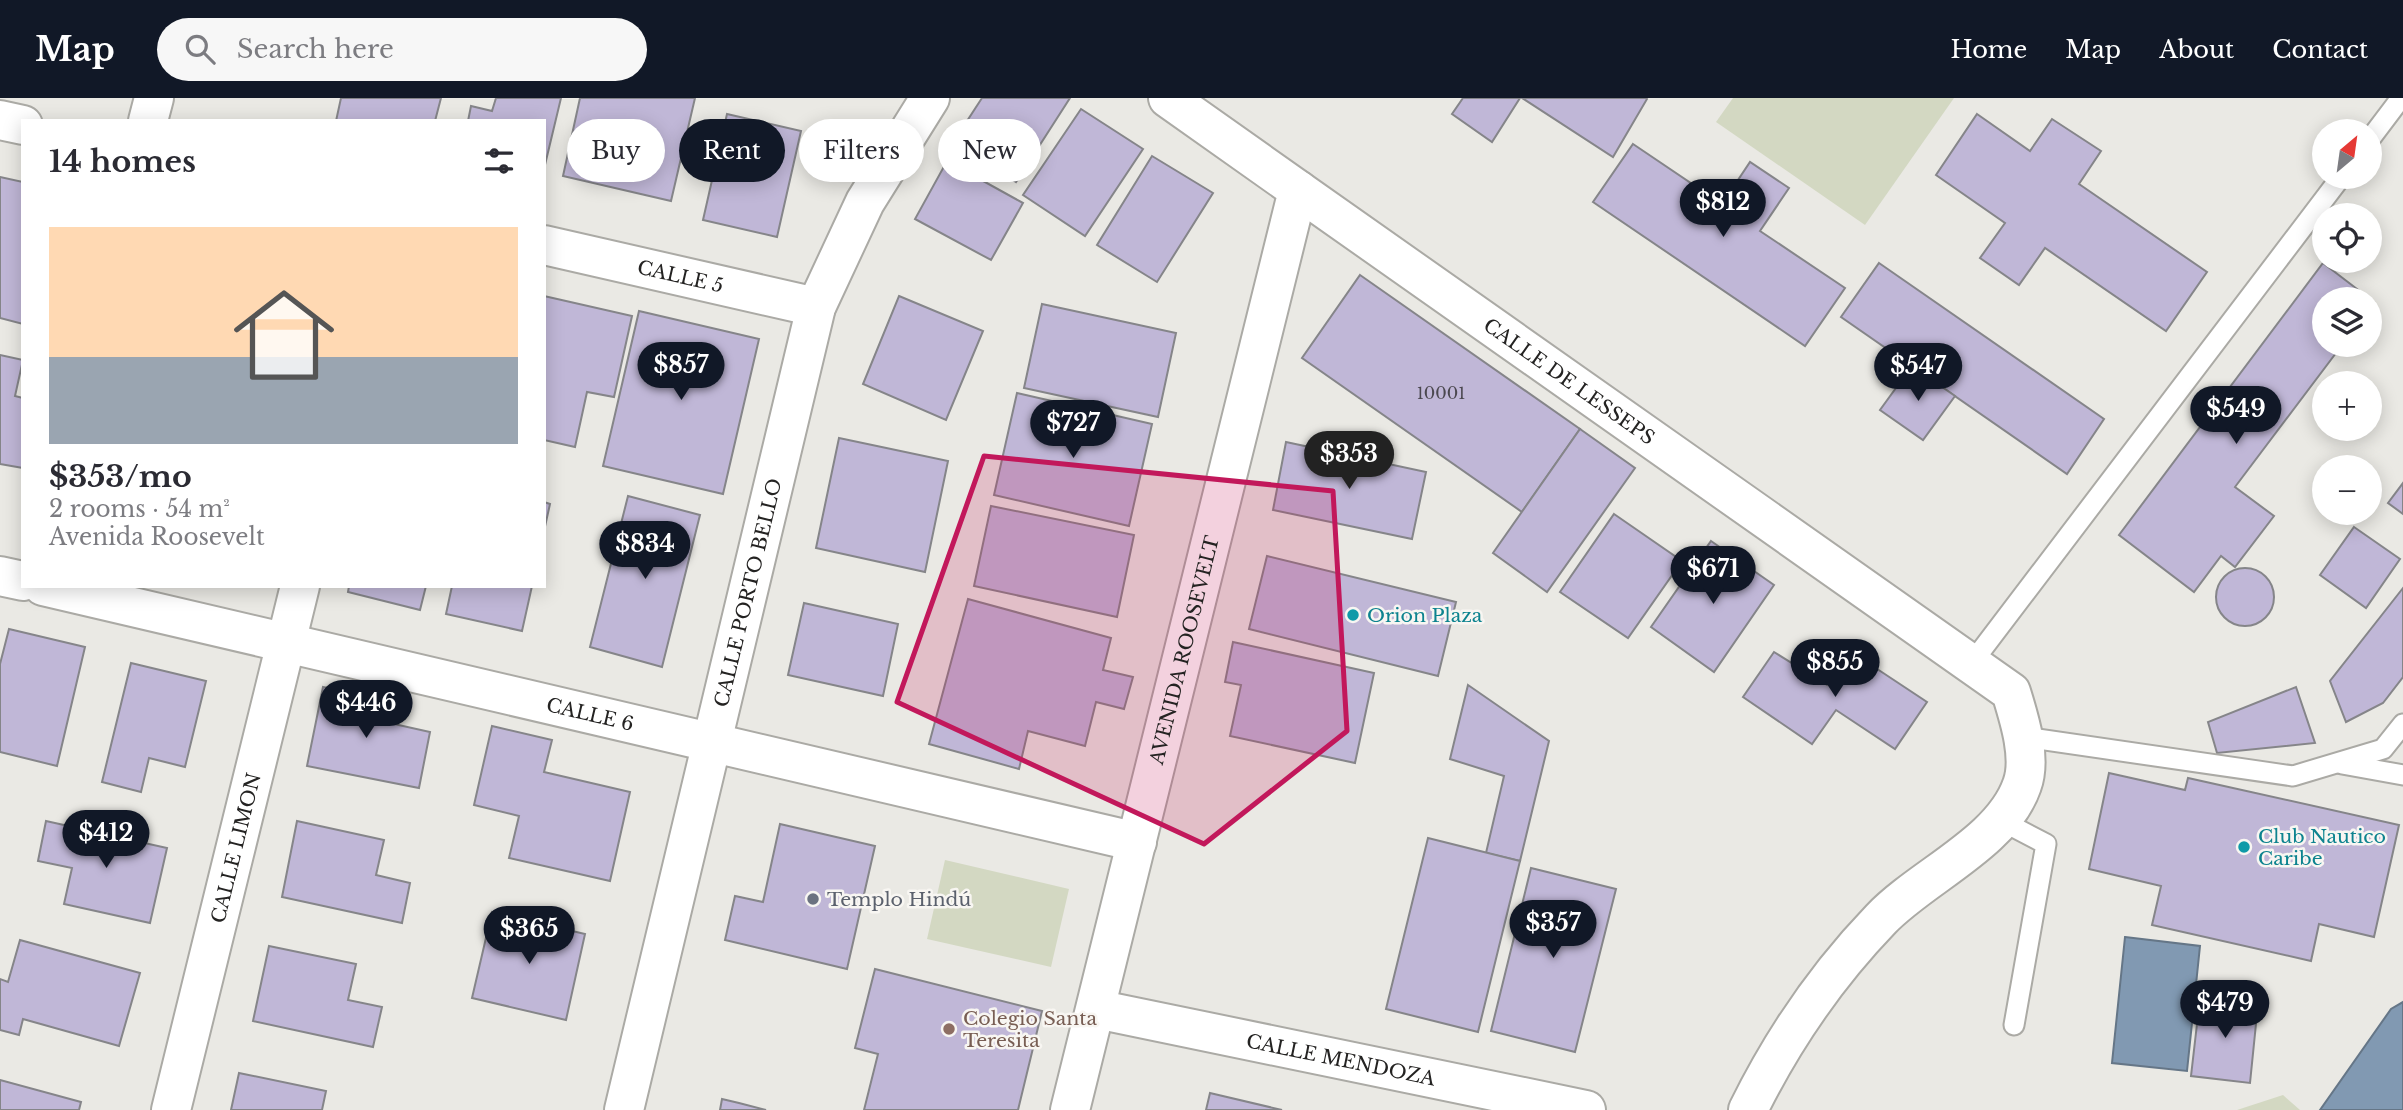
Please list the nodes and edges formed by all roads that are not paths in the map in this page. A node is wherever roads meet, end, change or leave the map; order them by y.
1 (154, 98) edge
2 (930, 98) edge
3 (1168, 98) edge
4 (2401, 98) edge
5 (149, 119) edge
6 (0, 120) edge
7 (2382, 123) edge
8 (21, 125) edge
9 (2332, 189) edge
10 (1298, 190) junction
11 (546, 245) edge
12 (816, 307) junction
13 (0, 576) edge
14 (21, 581) edge
15 (52, 588) edge
16 (300, 588) edge
17 (287, 643) junction
18 (1971, 664) junction
19 (2403, 723) edge
20 (2024, 737) junction
21 (711, 742) junction
22 (2337, 763) junction
23 (2403, 775) edge
24 (2002, 821) junction
25 (1137, 842) junction
26 (1096, 1009) junction
27 (2014, 1026) dead end
28 (171, 1110) edge
29 (624, 1110) edge
30 (1070, 1110) edge
31 (1586, 1110) edge
32 (1748, 1110) edge

1 - 5 street
2 - 12 street, CALLE PORTO BELLO
3 - 10 street, CALLE DE LESSEPS
4 - 7 lane
6 - 8 street
9 - 18 lane
10 - 18 street, CALLE DE LESSEPS
10 - 25 street, AVENIDA ROOSEVELT
11 - 12 street, CALLE 5
12 - 21 street, CALLE PORTO BELLO
13 - 14 street
15 - 17 street, CALLE 6
16 - 17 street, CALLE LIMON
17 - 21 street, CALLE 6
17 - 28 street, CALLE LIMON
18 - 20 street, CALLE DE LESSEPS
19 - 22 lane
20 - 22 lane
20 - 24 street, CALLE DE LESSEPS
21 - 25 street, CALLE 6
21 - 29 street, CALLE PORTO BELLO
22 - 23 lane
24 - 27 lane
24 - 32 street
25 - 26 street, AVENIDA ROOSEVELT
26 - 30 street, AVENIDA ROOSEVELT
26 - 31 street, CALLE MENDOZA

